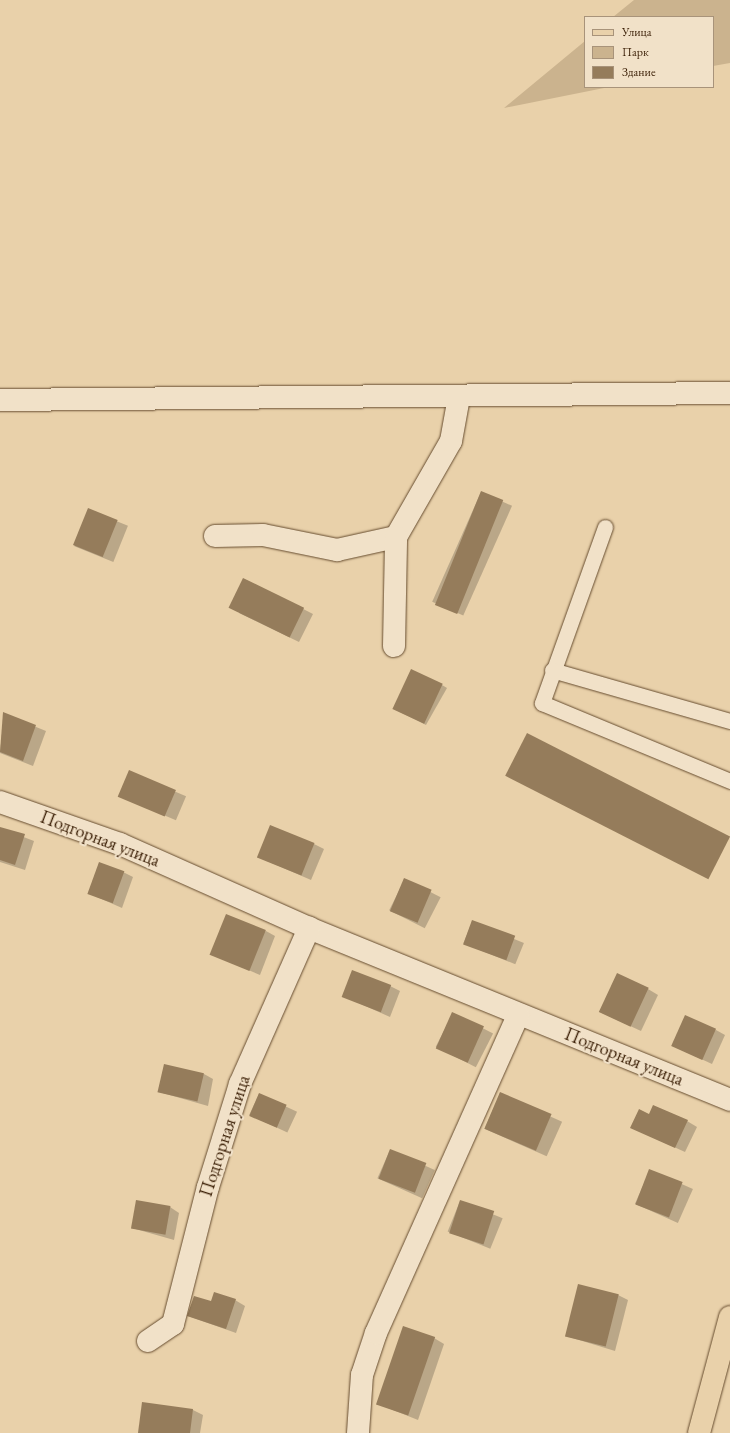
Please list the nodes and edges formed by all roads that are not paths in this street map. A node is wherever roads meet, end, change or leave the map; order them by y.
1 (730, 393) edge
2 (459, 397) junction
3 (0, 400) edge
4 (605, 527) dead end
5 (214, 536) dead end
6 (396, 537) junction
7 (394, 646) dead end
8 (552, 670) junction
9 (730, 721) edge
10 (730, 781) edge
11 (0, 802) edge
12 (309, 928) junction
13 (518, 1015) junction
14 (730, 1100) edge
15 (730, 1317) edge
16 (148, 1341) dead end
17 (358, 1433) edge
18 (699, 1433) edge

1 - 2 street
2 - 3 street
2 - 6 street
4 - 8 lane
5 - 6 street
6 - 7 street
8 - 9 lane
8 - 10 lane
11 - 12 street, Подгорная улица
12 - 13 street, Подгорная улица
12 - 16 street, Подгорная улица
13 - 14 street, Подгорная улица
13 - 17 street
15 - 18 main road

